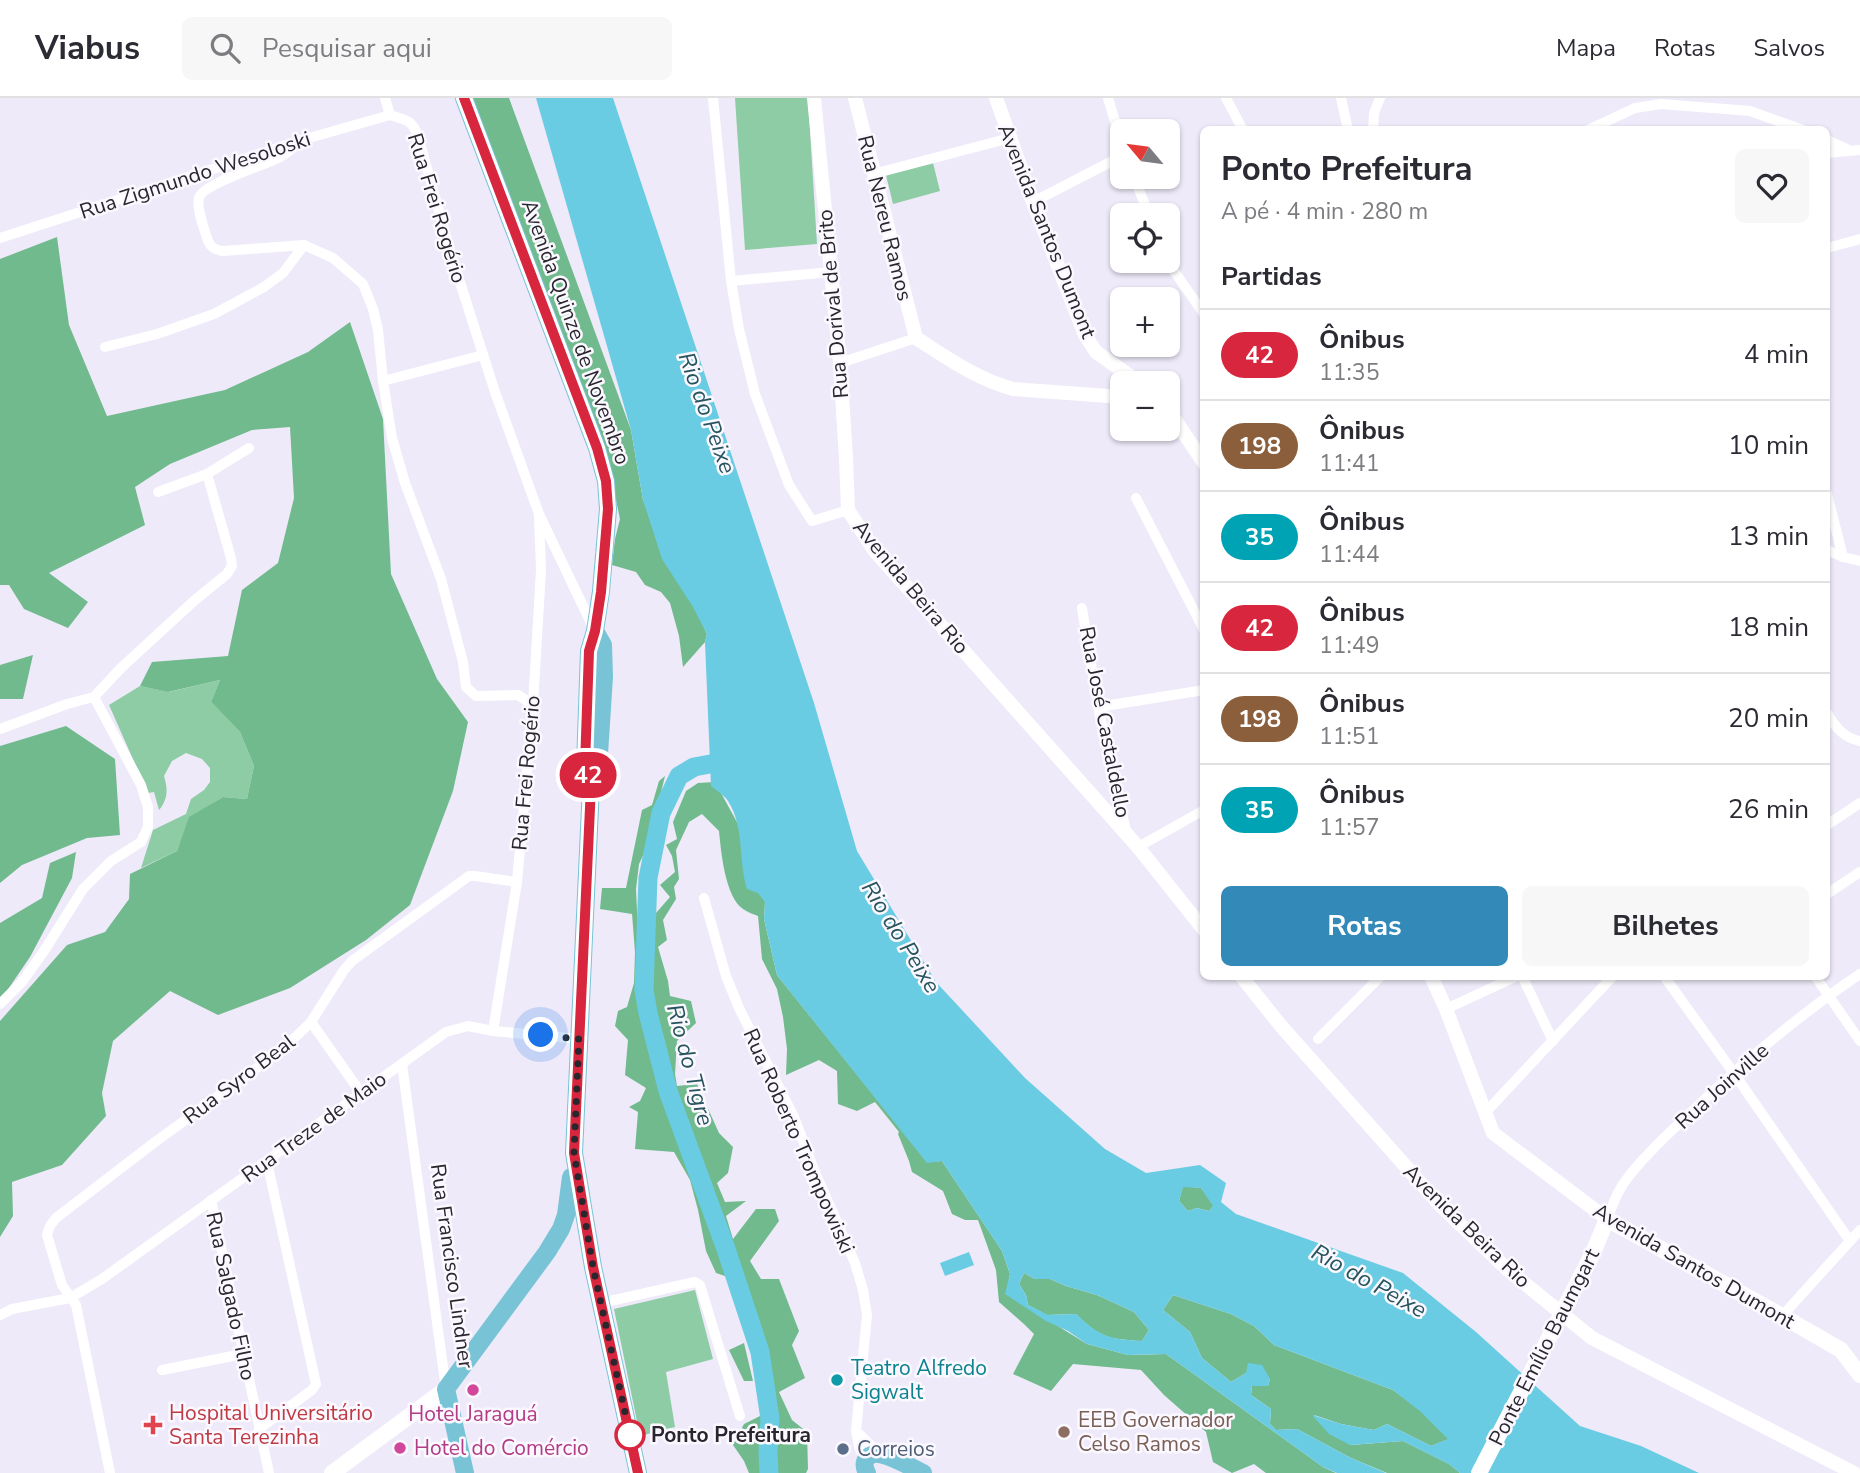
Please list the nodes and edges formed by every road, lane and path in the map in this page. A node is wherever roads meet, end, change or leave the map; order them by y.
1 (385, 98) edge
2 (464, 98) edge
3 (713, 98) edge
4 (814, 98) edge
5 (855, 98) edge
6 (996, 98) edge
7 (1108, 98) edge
8 (1226, 98) edge
9 (1341, 98) edge
10 (1380, 98) edge
11 (390, 115) junction
12 (1114, 119) edge
13 (1241, 126) edge
14 (1347, 126) edge
15 (1373, 126) edge
16 (1597, 126) edge
17 (1792, 126) edge
18 (1010, 138) junction
19 (302, 140) junction
20 (1830, 141) edge
21 (1854, 150) edge
22 (1830, 153) edge
23 (1110, 162) edge
24 (873, 174) junction
25 (1033, 202) junction
26 (0, 238) edge
27 (1860, 239) edge
28 (304, 245) junction
29 (1830, 247) edge
30 (831, 272) junction
31 (1175, 273) edge
32 (731, 281) junction
33 (1200, 308) edge
34 (916, 338) junction
35 (105, 347) dead end
36 (483, 355) junction
37 (839, 363) junction
38 (1118, 367) junction
39 (1118, 371) edge
40 (1124, 371) edge
41 (383, 381) junction
42 (1110, 395) edge
43 (1180, 427) edge
44 (249, 449) dead end
45 (1200, 457) edge
46 (207, 474) junction
47 (158, 492) dead end
48 (1136, 498) dead end
49 (1830, 506) edge
50 (848, 510) junction
51 (539, 513) junction
52 (1830, 551) edge
53 (1843, 557) junction
54 (1860, 561) edge
55 (1082, 608) dead end
56 (1200, 622) edge
57 (595, 631) junction
58 (1200, 691) edge
59 (94, 697) junction
60 (533, 705) junction
61 (1098, 707) junction
62 (1830, 718) edge
63 (0, 729) edge
64 (1860, 741) edge
65 (1860, 803) edge
66 (1200, 812) edge
67 (1830, 823) edge
68 (1133, 841) junction
69 (1860, 872) edge
70 (517, 882) junction
71 (1830, 892) edge
72 (704, 898) dead end
73 (1200, 925) edge
74 (1860, 974) edge
75 (1244, 980) edge
76 (1377, 980) edge
77 (1433, 980) edge
78 (1508, 980) edge
79 (1524, 980) edge
80 (1609, 980) edge
81 (1667, 980) edge
82 (1818, 980) edge
83 (1828, 996) junction
84 (0, 1004) edge
85 (1446, 1009) junction
86 (311, 1022) junction
87 (492, 1031) junction
88 (579, 1039) junction
89 (1318, 1039) dead end
90 (1553, 1041) junction
91 (1860, 1041) edge
92 (402, 1064) junction
93 (1733, 1072) junction
94 (361, 1093) junction
95 (1485, 1113) junction
96 (574, 1153) junction
97 (267, 1162) junction
98 (211, 1200) junction
99 (566, 1215) junction
100 (1607, 1219) junction
101 (585, 1224) junction
102 (1860, 1230) edge
103 (1850, 1241) junction
104 (547, 1252) junction
105 (593, 1267) junction
106 (70, 1298) junction
107 (601, 1303) junction
108 (0, 1315) edge
109 (1782, 1316) junction
110 (243, 1354) junction
111 (162, 1370) dead end
112 (1860, 1375) edge
113 (446, 1389) junction
114 (740, 1416) dead end
115 (259, 1429) junction
116 (868, 1463) edge
117 (110, 1473) edge
118 (270, 1473) edge
119 (332, 1473) edge
120 (465, 1473) edge
121 (638, 1473) edge
122 (886, 1473) edge
123 (923, 1473) edge
124 (1479, 1473) edge
125 (1854, 1473) edge

1 - 11 street
2 - 57 main road, Avenida Quinze de Novembro
3 - 32 street, Avenida Beira Rio
4 - 30 street, Rua Dorival de Brito
5 - 24 street, Rua Nereu Ramos
6 - 18 street, Avenida Santos Dumont
7 - 12 street
8 - 13 street
9 - 14 street
10 - 15 street
11 - 19 street, Rua Zigmundo Wesoloski
11 - 36 street, Rua Frei Rogério
16 - 17 street
18 - 24 street
18 - 25 street, Avenida Santos Dumont
19 - 26 street, Rua Zigmundo Wesoloski
19 - 28 street
20 - 21 street
21 - 22 street
23 - 25 street
24 - 34 street, Rua Nereu Ramos
25 - 38 street, Avenida Santos Dumont
27 - 29 street
28 - 35 street
28 - 41 street
30 - 32 street
30 - 37 street, Rua Dorival de Brito
31 - 33 street
32 - 50 street, Avenida Beira Rio
34 - 37 street
34 - 42 street
36 - 41 street
36 - 51 street, Rua Frei Rogério
37 - 50 street, Rua Dorival de Brito
38 - 39 street
38 - 40 street, Avenida Santos Dumont
41 - 60 street
43 - 45 street
44 - 46 street
46 - 47 street
46 - 59 street
48 - 56 street
49 - 53 street
50 - 68 street, Avenida Beira Rio
51 - 57 street, Rua Frei Rogério
51 - 60 street, Rua Frei Rogério
52 - 53 street
53 - 54 street
55 - 61 street, Rua José Castaldello
57 - 88 main road, Avenida Quinze de Novembro
58 - 61 street
59 - 63 street
59 - 84 street
60 - 70 street, Rua Frei Rogério
61 - 68 street, Rua José Castaldello
62 - 64 street
65 - 67 street
66 - 68 street
68 - 73 street, Avenida Beira Rio
69 - 71 street
70 - 86 street, Rua Syro Beal
70 - 87 street, Rua Frei Rogério
72 - 116 street, Rua Roberto Trompowiski
74 - 83 street, Rua Joinville
75 - 125 street, Avenida Beira Rio
76 - 89 street
77 - 85 street, Avenida Santos Dumont
78 - 85 street
79 - 90 street
80 - 90 street
81 - 93 street
82 - 83 street
83 - 91 street
83 - 93 street, Rua Joinville
85 - 95 street, Avenida Santos Dumont
86 - 94 street
86 - 106 street, Rua Syro Beal
87 - 88 street, Rua Treze de Maio
87 - 92 street, Rua Treze de Maio
88 - 96 main road, Avenida Quinze de Novembro
90 - 95 street
92 - 94 street, Rua Treze de Maio
92 - 113 street, Rua Francisco Lindner
93 - 100 street, Rua Joinville
93 - 103 street
94 - 97 street, Rua Treze de Maio
95 - 100 street, Avenida Santos Dumont
96 - 99 main road
96 - 101 main road, Avenida Quinze de Novembro
97 - 98 street, Rua Treze de Maio
97 - 115 street
98 - 106 street, Rua Treze de Maio
98 - 110 street, Rua Salgado Filho
99 - 101 main road
99 - 104 main road
100 - 109 main road, Avenida Santos Dumont
100 - 124 main road, Ponte Emílio Baumgart
101 - 105 main road, Avenida Quinze de Novembro
102 - 103 street
103 - 109 street
104 - 105 main road
104 - 113 main road
105 - 107 main road, Avenida Quinze de Novembro
106 - 108 street, Rua Treze de Maio
106 - 117 street, Rua Syro Beal
107 - 114 street
107 - 121 main road, Avenida Quinze de Novembro
109 - 112 main road, Avenida Santos Dumont
110 - 111 street
110 - 115 street, Rua Salgado Filho
113 - 119 main road
113 - 120 main road, Rua Francisco Lindner
115 - 118 street, Rua Salgado Filho
116 - 122 main road
116 - 123 main road

